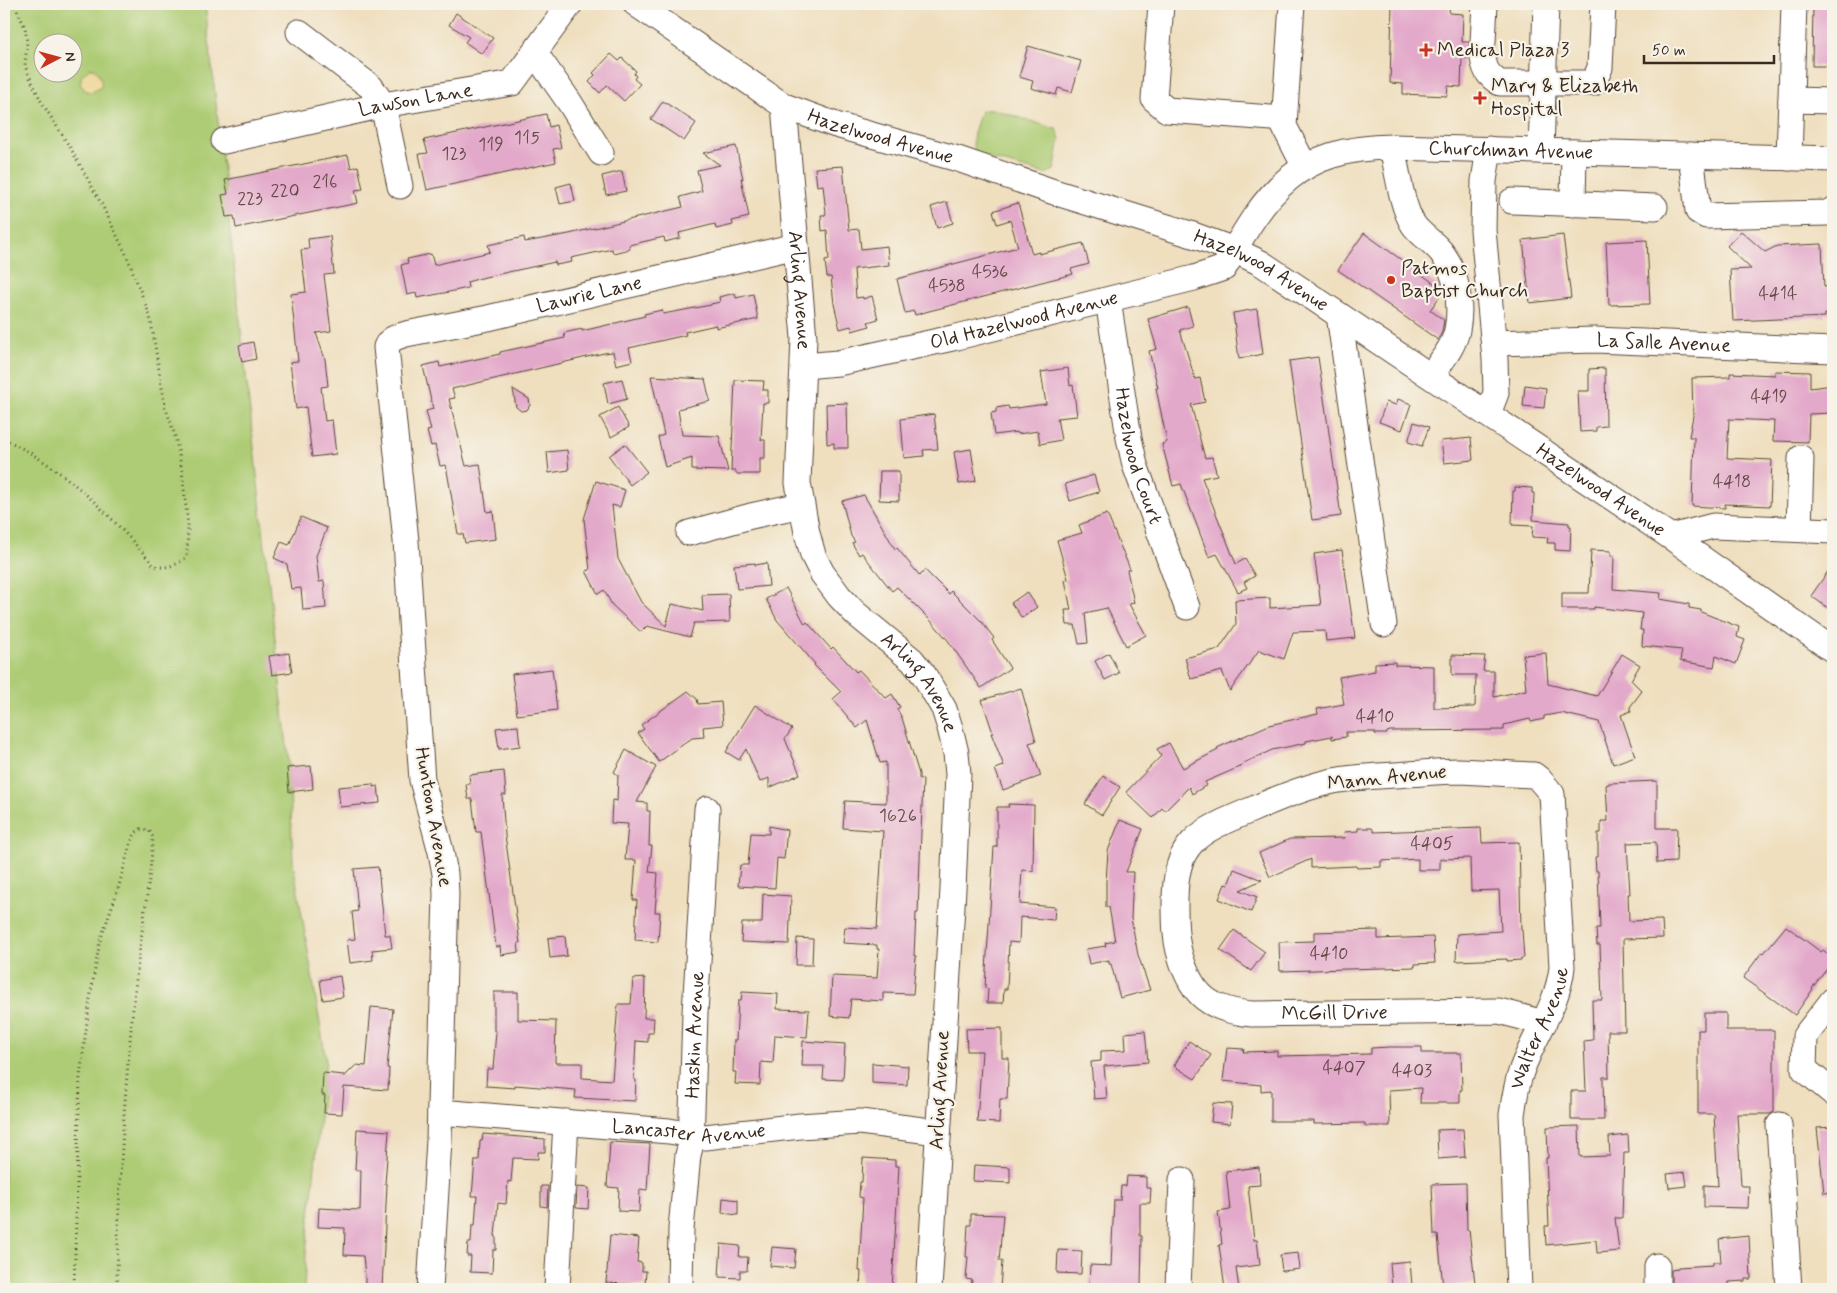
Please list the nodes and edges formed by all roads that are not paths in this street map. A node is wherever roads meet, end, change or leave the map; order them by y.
1 (570, 4) edge
2 (637, 4) edge
3 (1161, 4) edge
4 (1292, 4) edge
5 (1485, 4) edge
6 (1546, 4) edge
7 (1603, 4) edge
8 (1794, 4) edge
9 (299, 32) dead end
10 (535, 53) junction
11 (1544, 83) junction
12 (1791, 100) junction
13 (1833, 101) edge
14 (383, 105) junction
15 (784, 106) junction
16 (1284, 119) junction
17 (224, 141) dead end
18 (1392, 146) junction
19 (1489, 150) junction
20 (1541, 151) junction
21 (1574, 152) junction
22 (601, 153) dead end
23 (1691, 155) junction
24 (1789, 158) junction
25 (1833, 159) edge
26 (1305, 167) junction
27 (400, 186) dead end
28 (1512, 202) dead end
29 (1573, 204) junction
30 (1655, 207) dead end
31 (1833, 210) edge
32 (796, 246) junction
33 (1234, 250) junction
34 (1108, 300) junction
35 (1339, 315) junction
36 (1494, 343) junction
37 (386, 347) joint
38 (1833, 350) edge
39 (804, 366) junction
40 (1431, 376) junction
41 (1488, 414) junction
42 (1801, 458) dead end
43 (801, 505) junction
44 (1800, 529) junction
45 (1833, 532) edge
46 (689, 533) dead end
47 (1671, 537) junction
48 (1187, 608) dead end
49 (1384, 624) dead end
50 (1833, 650) edge
51 (1534, 775) joint
52 (708, 809) dead end
53 (1175, 927) joint
54 (1833, 1000) edge
55 (1544, 1023) junction
56 (1833, 1093) edge
57 (440, 1112) junction
58 (566, 1122) junction
59 (1779, 1124) dead end
60 (938, 1132) junction
61 (691, 1134) junction
62 (1182, 1180) dead end
63 (430, 1289) edge
64 (557, 1289) edge
65 (680, 1289) edge
66 (929, 1289) edge
67 (1178, 1289) edge
68 (1519, 1289) edge
69 (1789, 1289) edge

1 - 10 street, Lawson Lane
2 - 15 street, Hazelwood Avenue
3 - 16 street
4 - 16 street
5 - 11 street
6 - 11 street
7 - 11 street
8 - 12 street
9 - 14 street
10 - 14 street, Lawson Lane
10 - 22 street
11 - 20 street
12 - 13 street
12 - 24 street
14 - 17 street, Lawson Lane
14 - 27 street
15 - 32 street, Arling Avenue
15 - 33 street, Hazelwood Avenue
16 - 26 street
18 - 19 street, Churchman Avenue
18 - 26 street, Churchman Avenue
18 - 40 street
19 - 20 street, Churchman Avenue
19 - 36 street
20 - 21 street, Churchman Avenue
21 - 23 street, Churchman Avenue
21 - 29 street
23 - 24 street, Churchman Avenue
23 - 31 street
24 - 25 street, Churchman Avenue
26 - 33 street, Churchman Avenue
28 - 29 street
29 - 30 street
32 - 37 street, Lawrie Lane
32 - 39 street, Arling Avenue
33 - 34 street, Old Hazelwood Avenue
33 - 35 street, Hazelwood Avenue
34 - 39 street, Old Hazelwood Avenue
34 - 48 street, Hazelwood Court
35 - 40 street, Hazelwood Avenue
35 - 49 street
36 - 38 street, La Salle Avenue
36 - 41 street
37 - 57 street, Huntoon Avenue
39 - 43 street, Arling Avenue
40 - 41 street, Hazelwood Avenue
41 - 47 street, Hazelwood Avenue
42 - 44 street
43 - 46 street
43 - 60 street, Arling Avenue
44 - 45 street
44 - 47 street
47 - 50 street, Hazelwood Avenue
51 - 53 street, Mann Avenue
51 - 55 street, Walter Avenue
52 - 61 street, Haskin Avenue
53 - 55 street, McGill Drive
54 - 56 street
55 - 68 street, Walter Avenue
57 - 58 street, Lancaster Avenue
57 - 63 street, Huntoon Avenue
58 - 61 street, Lancaster Avenue
58 - 64 street
59 - 69 street
60 - 61 street, Lancaster Avenue
60 - 66 street, Arling Avenue
61 - 65 street, Haskin Avenue
62 - 67 street

